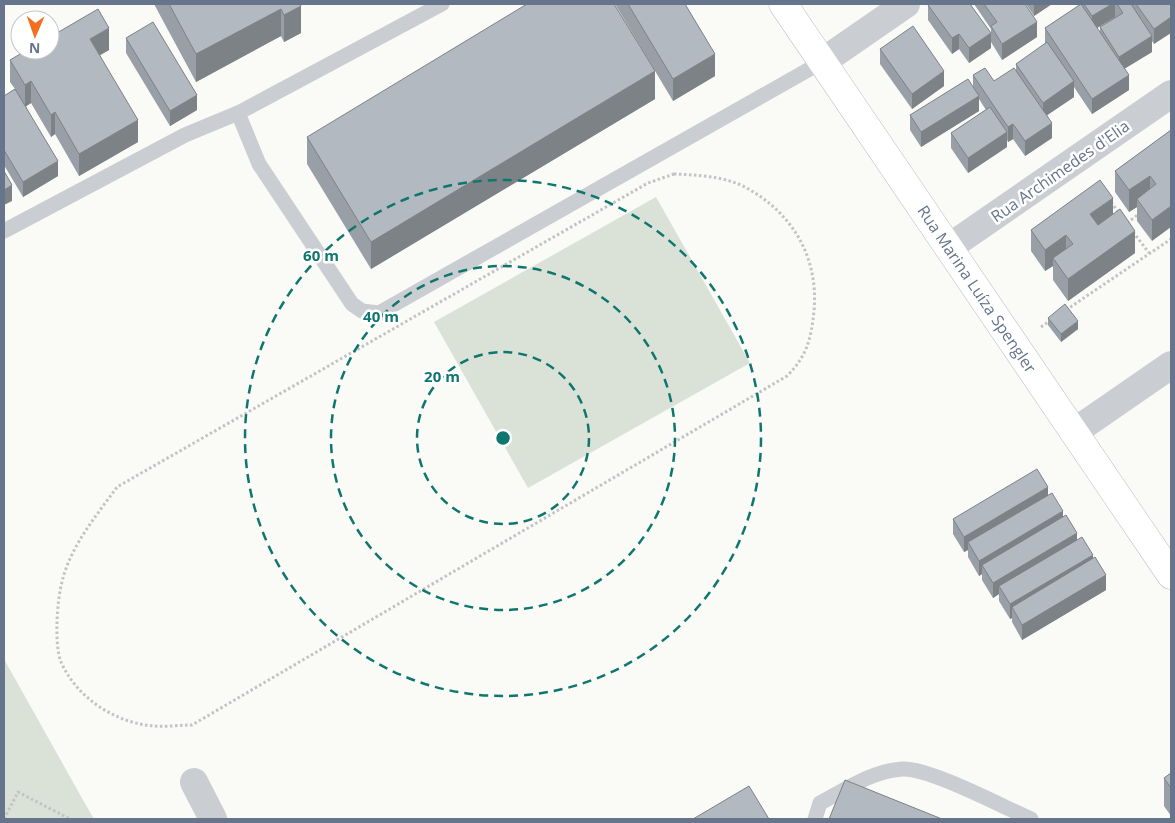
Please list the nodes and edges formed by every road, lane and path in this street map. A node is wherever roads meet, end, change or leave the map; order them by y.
1 (442, 4) edge
2 (783, 4) edge
3 (906, 4) edge
4 (822, 62) junction
5 (1171, 94) edge
6 (238, 113) junction
7 (1106, 195) edge
8 (1142, 212) edge
9 (1126, 223) junction
10 (4, 231) edge
11 (1171, 239) edge
12 (948, 248) junction
13 (1149, 253) junction
14 (1064, 311) edge
15 (1057, 317) edge
16 (812, 325) joint
17 (1041, 327) dead end
18 (1171, 365) edge
19 (1074, 432) junction
20 (1171, 575) edge
21 (194, 782) dead end
22 (4, 819) edge
23 (70, 819) edge
24 (213, 819) edge
25 (815, 819) edge
26 (1031, 819) edge

1 - 6 lane
2 - 4 street, Rua Marina Luíza Spengler
3 - 4 street
4 - 6 lane
4 - 12 street, Rua Marina Luíza Spengler
5 - 12 street, Rua Archimedes d'Elia
6 - 10 lane
7 - 9 path
8 - 9 path
9 - 13 path
11 - 13 path
12 - 19 street, Rua Marina Luíza Spengler
13 - 14 path
15 - 17 path
16 - 16 path
18 - 19 street
19 - 20 street, Rua Marina Luíza Spengler
21 - 24 street
22 - 23 path
25 - 26 lane

